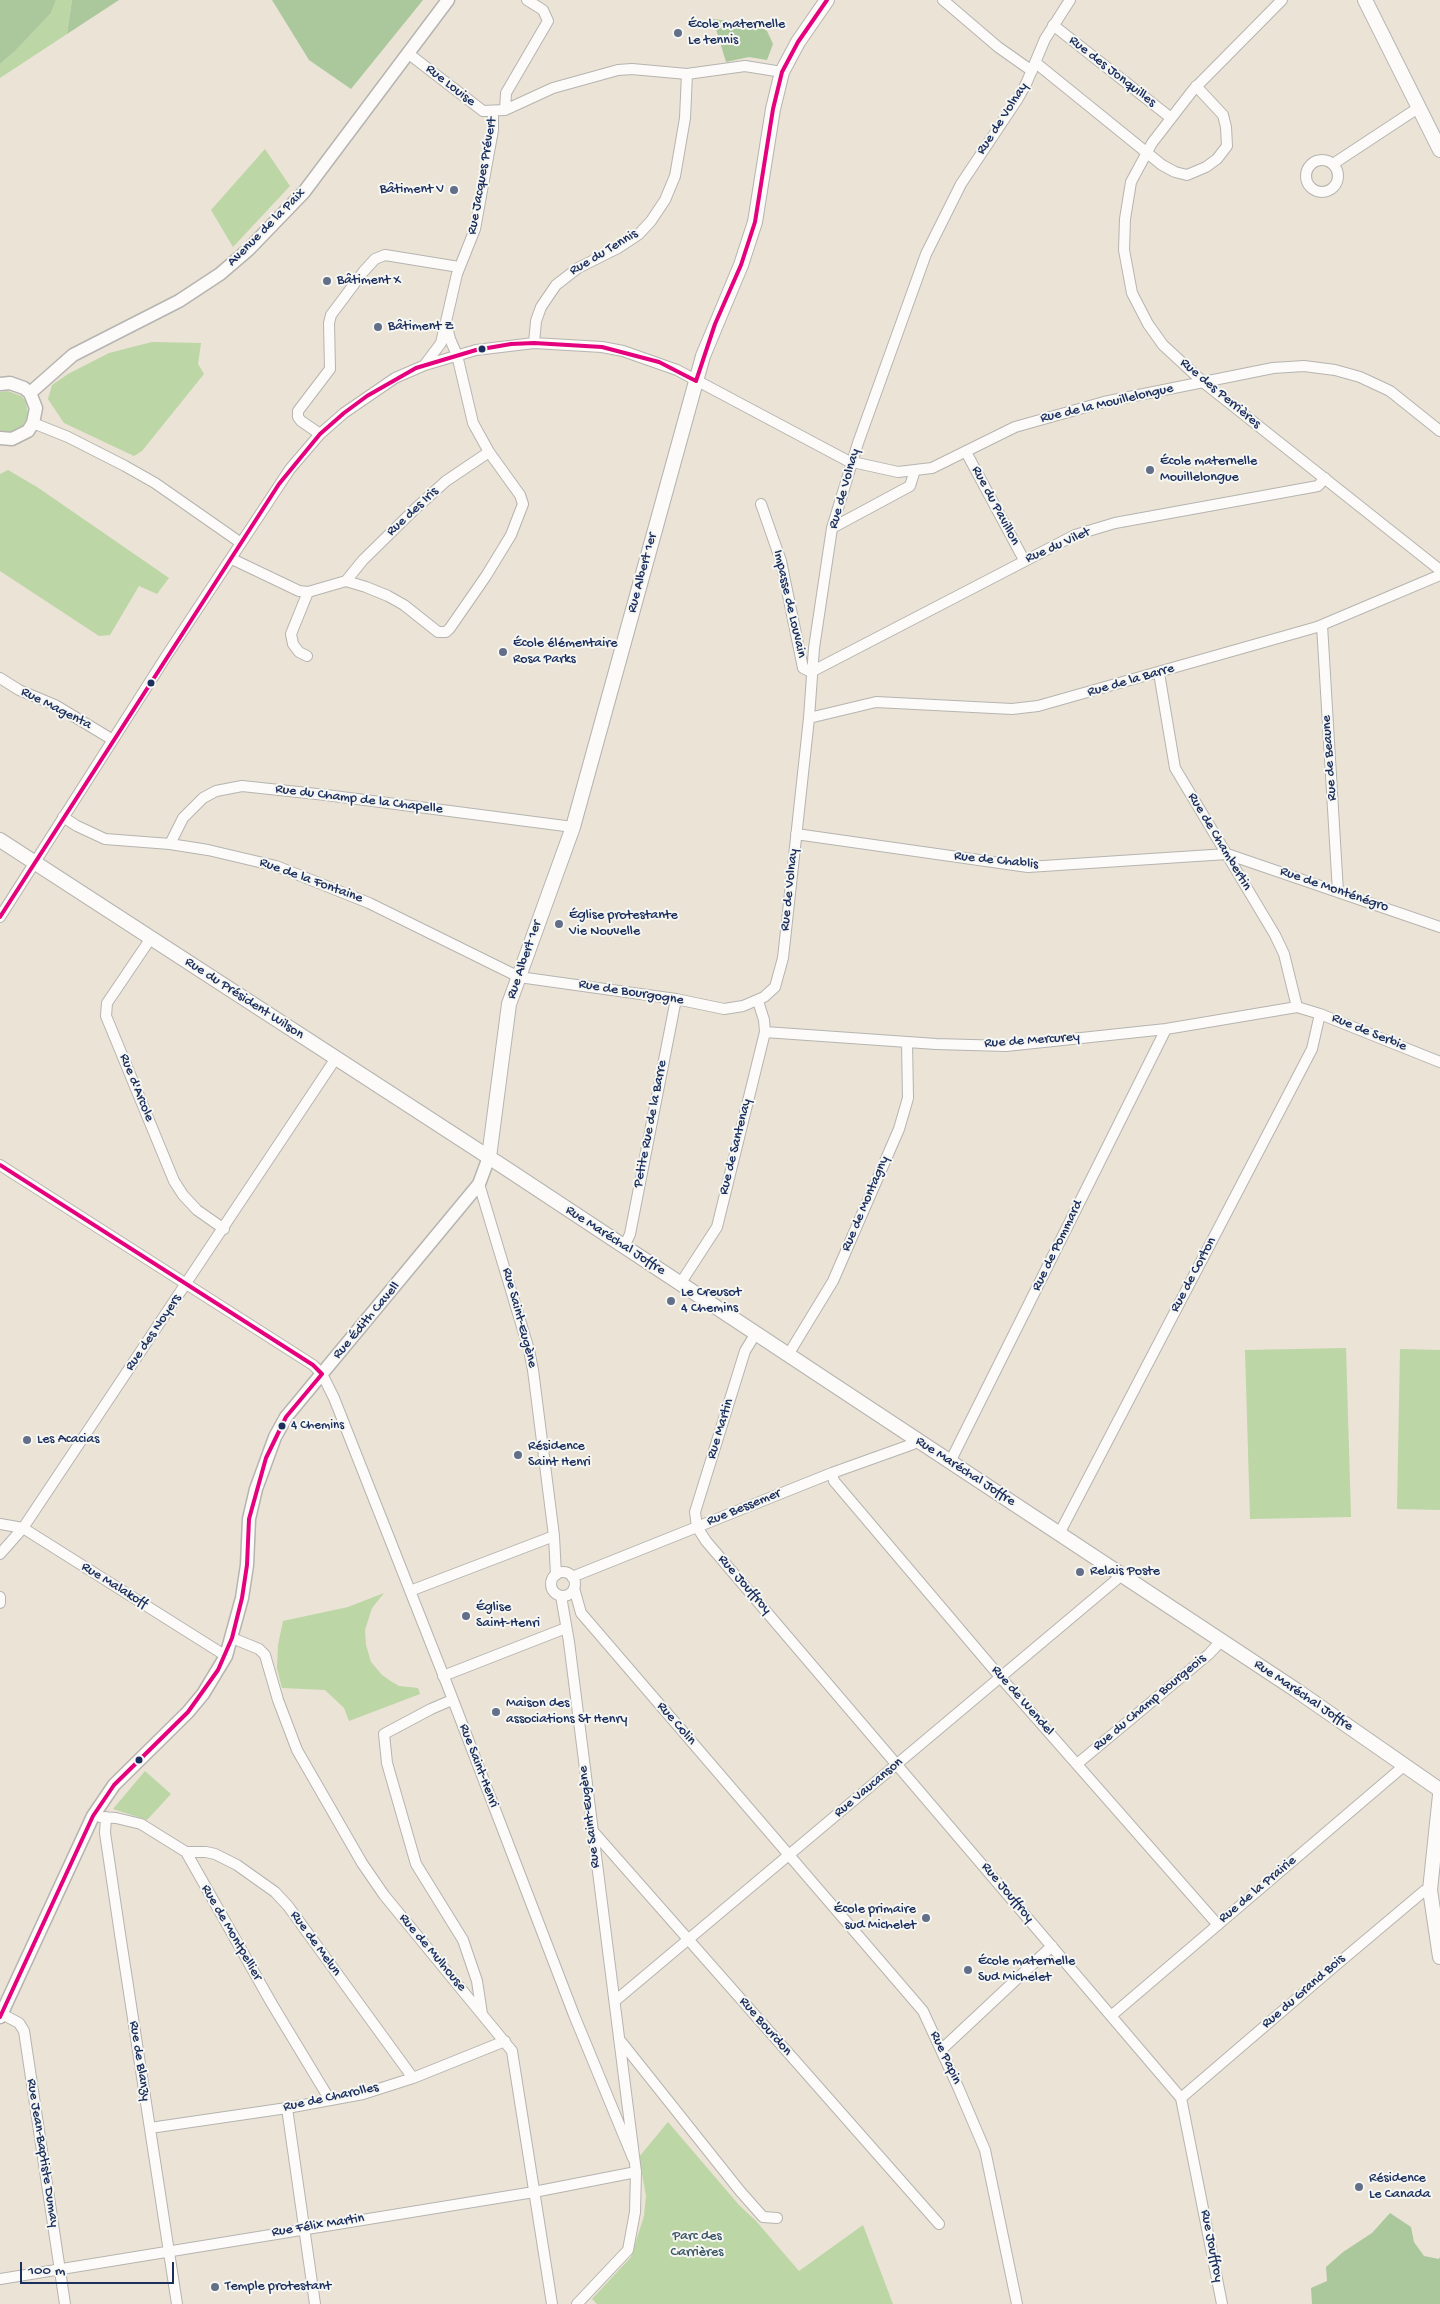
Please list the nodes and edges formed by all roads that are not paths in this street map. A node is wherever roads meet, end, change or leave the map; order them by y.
1 (448, 0) edge
2 (527, 0) edge
3 (827, 0) edge
4 (943, 0) edge
5 (1070, 0) edge
6 (1282, 0) edge
7 (1364, 0) edge
8 (1052, 25) junction
9 (409, 54) junction
10 (1034, 67) junction
11 (782, 72) junction
12 (687, 74) junction
13 (1196, 86) junction
14 (1418, 108) junction
15 (505, 110) junction
16 (493, 111) junction
17 (1171, 118) junction
18 (1440, 150) edge
19 (1147, 152) junction
20 (1333, 164) dead end
21 (459, 267) junction
22 (446, 323) junction
23 (534, 343) junction
24 (457, 355) junction
25 (425, 364) junction
26 (696, 381) junction
27 (1203, 382) junction
28 (0, 384) edge
29 (30, 393) junction
30 (33, 423) junction
31 (1440, 431) edge
32 (320, 434) junction
33 (0, 438) edge
34 (488, 452) junction
35 (966, 452) junction
36 (853, 463) junction
37 (915, 470) junction
38 (1325, 478) junction
39 (761, 504) dead end
40 (832, 528) junction
41 (241, 542) junction
42 (232, 559) junction
43 (1024, 560) junction
44 (1440, 570) edge
45 (1440, 575) edge
46 (346, 581) junction
47 (308, 592) junction
48 (1322, 625) junction
49 (307, 656) dead end
50 (811, 672) junction
51 (1159, 672) junction
52 (0, 678) edge
53 (809, 718) junction
54 (113, 740) junction
55 (63, 817) junction
56 (572, 828) junction
57 (796, 834) junction
58 (0, 840) edge
59 (170, 844) junction
60 (1227, 854) junction
61 (34, 862) junction
62 (1338, 892) junction
63 (0, 917) edge
64 (1440, 927) edge
65 (151, 938) junction
66 (519, 976) junction
67 (676, 999) junction
68 (758, 1001) junction
69 (743, 1006) joint
70 (1297, 1007) junction
71 (1320, 1014) junction
72 (1166, 1029) junction
73 (765, 1032) junction
74 (907, 1042) junction
75 (336, 1058) junction
76 (1440, 1062) edge
77 (489, 1157) junction
78 (0, 1165) edge
79 (479, 1184) junction
80 (224, 1229) junction
81 (624, 1247) junction
82 (680, 1284) junction
83 (187, 1285) junction
84 (756, 1334) junction
85 (788, 1355) junction
86 (322, 1374) junction
87 (915, 1439) junction
88 (950, 1462) junction
89 (832, 1472) junction
90 (0, 1524) edge
91 (697, 1527) junction
92 (23, 1528) junction
93 (1059, 1534) junction
94 (554, 1536) junction
95 (0, 1554) edge
96 (556, 1575) junction
97 (1122, 1575) junction
98 (573, 1582) junction
99 (410, 1591) junction
100 (561, 1596) junction
101 (0, 1597) edge
102 (0, 1603) edge
103 (566, 1628) junction
104 (232, 1638) junction
105 (1221, 1641) junction
106 (226, 1656) junction
107 (443, 1676) junction
108 (1001, 1678) junction
109 (452, 1700) junction
110 (1077, 1764) junction
111 (897, 1765) junction
112 (1405, 1765) junction
113 (1440, 1790) edge
114 (1440, 1795) edge
115 (99, 1817) junction
116 (591, 1829) junction
117 (186, 1852) junction
118 (788, 1855) junction
119 (1430, 1890) junction
120 (1218, 1925) junction
121 (687, 1938) junction
122 (1052, 1946) junction
123 (1440, 1957) edge
124 (615, 2001) junction
125 (482, 2014) junction
126 (0, 2015) edge
127 (1111, 2016) junction
128 (618, 2038) junction
129 (505, 2041) junction
130 (941, 2050) junction
131 (413, 2078) junction
132 (1181, 2098) junction
133 (330, 2100) junction
134 (287, 2108) junction
135 (150, 2128) junction
136 (634, 2158) junction
137 (636, 2172) junction
138 (534, 2192) junction
139 (777, 2218) dead end
140 (939, 2224) dead end
141 (304, 2228) junction
142 (170, 2251) junction
143 (60, 2269) junction
144 (0, 2279) edge
145 (65, 2304) edge
146 (177, 2304) edge
147 (316, 2304) edge
148 (552, 2304) edge
149 (576, 2304) edge
150 (1017, 2304) edge
151 (1222, 2304) edge

1 - 9 street, Avenue de la Paix
2 - 15 street
3 - 11 main road, Rue Albert 1er
4 - 10 street
5 - 8 street, Rue de Volnay
6 - 13 street, Rue des Perrières
7 - 14 main road
8 - 10 street, Rue de Volnay
8 - 17 street, Rue des Jonquilles
9 - 16 street, Rue Louise
9 - 29 street, Avenue de la Paix
10 - 19 street
10 - 36 street, Rue de Volnay
11 - 12 street, Rue Jacques Prévert
11 - 26 main road, Rue Albert 1er
12 - 15 street, Rue Jacques Prévert
12 - 23 street, Rue du Tennis
13 - 17 street, Rue des Perrières
13 - 19 street
14 - 18 main road
14 - 20 street
15 - 16 street, Rue Jacques Prévert
16 - 21 street, Rue Jacques Prévert
17 - 19 street, Rue des Perrières
19 - 27 street, Rue des Perrières
21 - 22 street, Rue Jacques Prévert
21 - 32 street
22 - 24 street
22 - 25 street, Rue Jacques Prévert
23 - 24 street, Rue de la Mouillelongue
23 - 26 street, Rue de la Mouillelongue
24 - 25 street, Rue de la Mouillelongue
24 - 34 street
25 - 32 street, Rue de la Mouillelongue
26 - 36 street, Rue de la Mouillelongue
26 - 56 main road, Rue Albert 1er
27 - 31 street, Rue de la Mouillelongue
27 - 35 street, Rue de la Mouillelongue
27 - 38 street, Rue des Perrières
28 - 29 street
29 - 30 street
30 - 33 street
30 - 41 street
32 - 41 street, Rue de la Mouillelongue
34 - 46 street, Rue des Iris
34 - 46 street
35 - 37 street, Rue de la Mouillelongue
35 - 43 street, Rue du Pavillon
36 - 37 street, Rue de la Mouillelongue
36 - 40 street, Rue de Volnay
37 - 40 street
38 - 43 street, Rue du Vilet
38 - 44 street, Rue des Perrières
39 - 50 street, Impasse de Louvain
40 - 50 street, Rue de Volnay
41 - 42 street, Rue de la Mouillelongue
42 - 47 street
42 - 54 street, Rue de la Mouillelongue
43 - 50 street, Rue du Vilet
45 - 48 street, Rue de la Barre
46 - 47 street
47 - 49 street
48 - 51 street, Rue de la Barre
48 - 62 street, Rue de Beaune
50 - 53 street, Rue de Volnay
51 - 53 street, Rue de la Barre
51 - 60 street, Rue de Chambertin
52 - 54 street, Rue Magenta
53 - 57 street, Rue de Volnay
54 - 55 street, Rue de la Mouillelongue
55 - 59 street, Rue de la Fontaine
55 - 61 street, Rue de la Mouillelongue
56 - 59 street, Rue du Champ de la Chapelle
56 - 66 main road, Rue Albert 1er
57 - 60 street, Rue de Chablis
57 - 68 street, Rue de Volnay
58 - 61 main road, Rue du Président Wilson
59 - 66 street, Rue de la Fontaine
60 - 62 street, Rue de Monténégro
60 - 70 street, Rue de Chambertin
61 - 63 street, Rue de la Mouillelongue
61 - 65 main road, Rue du Président Wilson
62 - 64 street, Rue de Monténégro
65 - 75 main road, Rue du Président Wilson
65 - 80 street, Rue d'Arcole
66 - 67 street, Rue de Bourgogne
66 - 77 main road, Rue Albert 1er
67 - 69 street, Rue de Bourgogne
67 - 81 street, Petite Rue de la Barre
68 - 69 street, Rue de Volnay
68 - 73 street, Rue de Santenay
70 - 71 street, Rue de Serbie
70 - 72 street, Rue de Mercurey
71 - 76 street, Rue de Serbie
71 - 93 street, Rue de Corton
72 - 74 street, Rue de Mercurey
72 - 88 street, Rue de Pommard
73 - 74 street, Rue de Mercurey
73 - 82 street, Rue de Santenay
74 - 85 street, Rue de Montagny
75 - 77 main road, Rue du Président Wilson
75 - 80 street, Rue des Noyers
77 - 79 street, Rue Édith Cavell
77 - 81 main road, Rue Maréchal Joffre
78 - 83 street
79 - 86 street, Rue Édith Cavell
79 - 94 street, Rue Saint-Eugène
80 - 83 street, Rue des Noyers
81 - 82 main road, Rue Maréchal Joffre
82 - 84 main road, Rue Maréchal Joffre
83 - 86 street
83 - 92 street, Rue des Noyers
84 - 85 main road, Rue Maréchal Joffre
84 - 91 street, Rue Martin
85 - 87 main road, Rue Maréchal Joffre
86 - 99 street, Rue Saint-Henri
86 - 104 street, Rue Édith Cavell
87 - 88 main road, Rue Maréchal Joffre
87 - 89 street, Rue Bessemer
88 - 93 main road, Rue Maréchal Joffre
89 - 91 street, Rue Bessemer
89 - 108 street, Rue de Wendel
90 - 92 street, Rue Malakoff
91 - 98 street, Rue Bessemer
91 - 111 street, Rue Jouffroy
92 - 95 street, Rue des Noyers
92 - 106 street, Rue Malakoff
93 - 97 main road, Rue Maréchal Joffre
94 - 96 street, Rue Saint-Eugène
94 - 99 street
96 - 98 street
96 - 100 street
97 - 105 main road, Rue Maréchal Joffre
97 - 108 street, Rue Vaucanson
98 - 100 street
98 - 118 street, Rue Colin
99 - 107 street, Rue Saint-Henri
100 - 103 street, Rue Saint-Eugène
101 - 102 street
103 - 107 street
103 - 116 street, Rue Saint-Eugène
104 - 106 street, Rue Édith Cavell
104 - 125 street, Rue de Mulhouse
105 - 110 street, Rue du Champ Bourgeois
105 - 112 main road, Rue Maréchal Joffre
106 - 115 street, Rue Édith Cavell
107 - 109 street, Rue Saint-Henri
108 - 110 street, Rue de Wendel
108 - 111 street, Rue Vaucanson
109 - 125 street
109 - 136 street, Rue Saint-Henri
110 - 120 street, Rue de Wendel
111 - 118 street, Rue Vaucanson
111 - 122 street, Rue Jouffroy
112 - 113 main road, Rue Maréchal Joffre
112 - 120 street, Rue de la Prairie
114 - 119 main road
115 - 117 street, Rue de Montpellier
115 - 126 street, Rue Édith Cavell
115 - 135 street, Rue de Blanzy
116 - 121 street, Rue Bourdon
116 - 124 street, Rue Saint-Eugène
117 - 131 street, Rue de Melun
117 - 133 street, Rue de Montpellier
118 - 121 street, Rue Vaucanson
118 - 130 street, Rue Papin
119 - 123 main road
119 - 132 street, Rue du Grand Bois
120 - 127 street, Rue de la Prairie
121 - 124 street, Rue Vaucanson
121 - 140 street, Rue Bourdon
122 - 127 street, Rue Jouffroy
122 - 130 street
124 - 128 street, Rue Saint-Eugène
125 - 129 street, Rue de Mulhouse
126 - 143 street, Rue Jean-Baptiste Dumay
127 - 132 street, Rue Jouffroy
128 - 136 street, Rue Saint-Eugène
128 - 139 street
129 - 131 street, Rue de Charolles
129 - 138 street, Rue de Mulhouse
130 - 150 street, Rue Papin
131 - 133 street, Rue de Charolles
132 - 151 street, Rue Jouffroy
133 - 134 street, Rue de Charolles
134 - 135 street, Rue de Charolles
134 - 141 street
135 - 142 street, Rue de Blanzy
136 - 137 street, Rue Saint-Eugène
137 - 138 street, Rue Félix Martin
137 - 149 street, Rue Saint-Eugène
138 - 141 street, Rue Félix Martin
138 - 148 street, Rue de Mulhouse
141 - 142 street, Rue Félix Martin
141 - 147 street
142 - 143 street, Rue Félix Martin
142 - 146 street, Rue de Blanzy
143 - 144 street, Rue Félix Martin
143 - 145 street, Rue Jean-Baptiste Dumay

